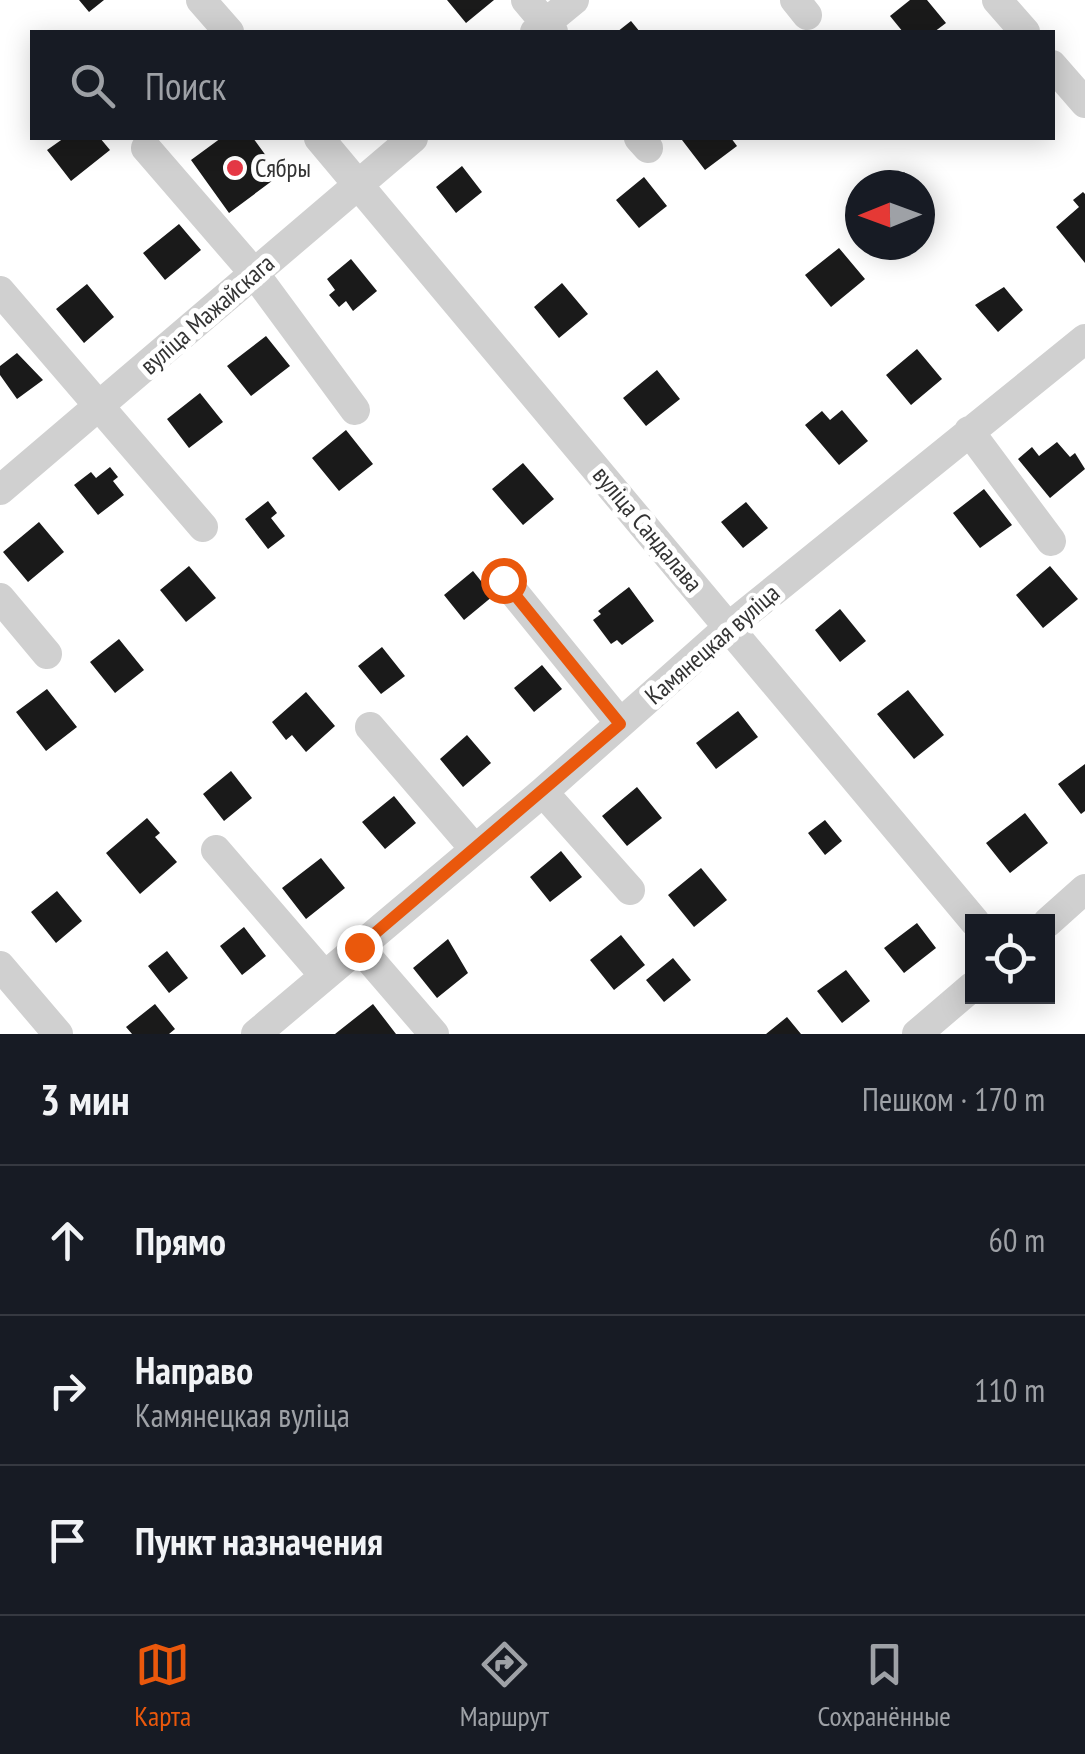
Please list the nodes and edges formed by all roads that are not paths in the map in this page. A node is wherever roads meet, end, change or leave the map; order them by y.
1 (200, 0) edge
2 (574, 0) edge
3 (997, 0) edge
4 (540, 22) edge
5 (227, 30) edge
6 (1022, 30) edge
7 (1055, 68) edge
8 (1085, 103) edge
9 (321, 140) edge
10 (411, 140) edge
11 (146, 148) dead end
12 (359, 184) junction
13 (254, 273) junction
14 (0, 291) edge
15 (1085, 339) edge
16 (99, 406) junction
17 (355, 410) dead end
18 (969, 431) junction
19 (0, 490) edge
20 (203, 526) dead end
21 (1051, 542) dead end
22 (503, 580) dead end
23 (0, 598) edge
24 (730, 626) junction
25 (47, 654) dead end
26 (620, 724) junction
27 (370, 727) dead end
28 (543, 792) junction
29 (473, 847) junction
30 (216, 850) dead end
31 (1085, 889) edge
32 (630, 890) dead end
33 (968, 914) edge
34 (1055, 916) edge
35 (359, 947) junction
36 (0, 966) edge
37 (323, 974) junction
38 (965, 993) edge
39 (58, 1034) edge
40 (256, 1034) edge
41 (434, 1034) edge
42 (917, 1034) edge

1 - 5 street
2 - 4 street
3 - 6 street
7 - 8 street
9 - 12 street, вуліца Сандалава
10 - 12 street, вуліца Мажайскага
11 - 13 street
12 - 13 street, вуліца Мажайскага
12 - 24 street, вуліца Сандалава
13 - 16 street, вуліца Мажайскага
13 - 17 street
14 - 16 street
15 - 18 street, Камянецкая вуліца
16 - 19 street, вуліца Мажайскага
16 - 20 street
18 - 21 street
18 - 24 street, Камянецкая вуліца
22 - 26 street
23 - 25 street
24 - 26 street, Камянецкая вуліца
24 - 33 street, вуліца Сандалава
26 - 28 street, Камянецкая вуліца
27 - 29 street
28 - 29 street, Камянецкая вуліца
28 - 32 street
29 - 35 street, Камянецкая вуліца
30 - 37 street
31 - 34 street
35 - 37 street, Камянецкая вуліца
35 - 41 street
36 - 39 street
37 - 40 street, Камянецкая вуліца
38 - 42 street

